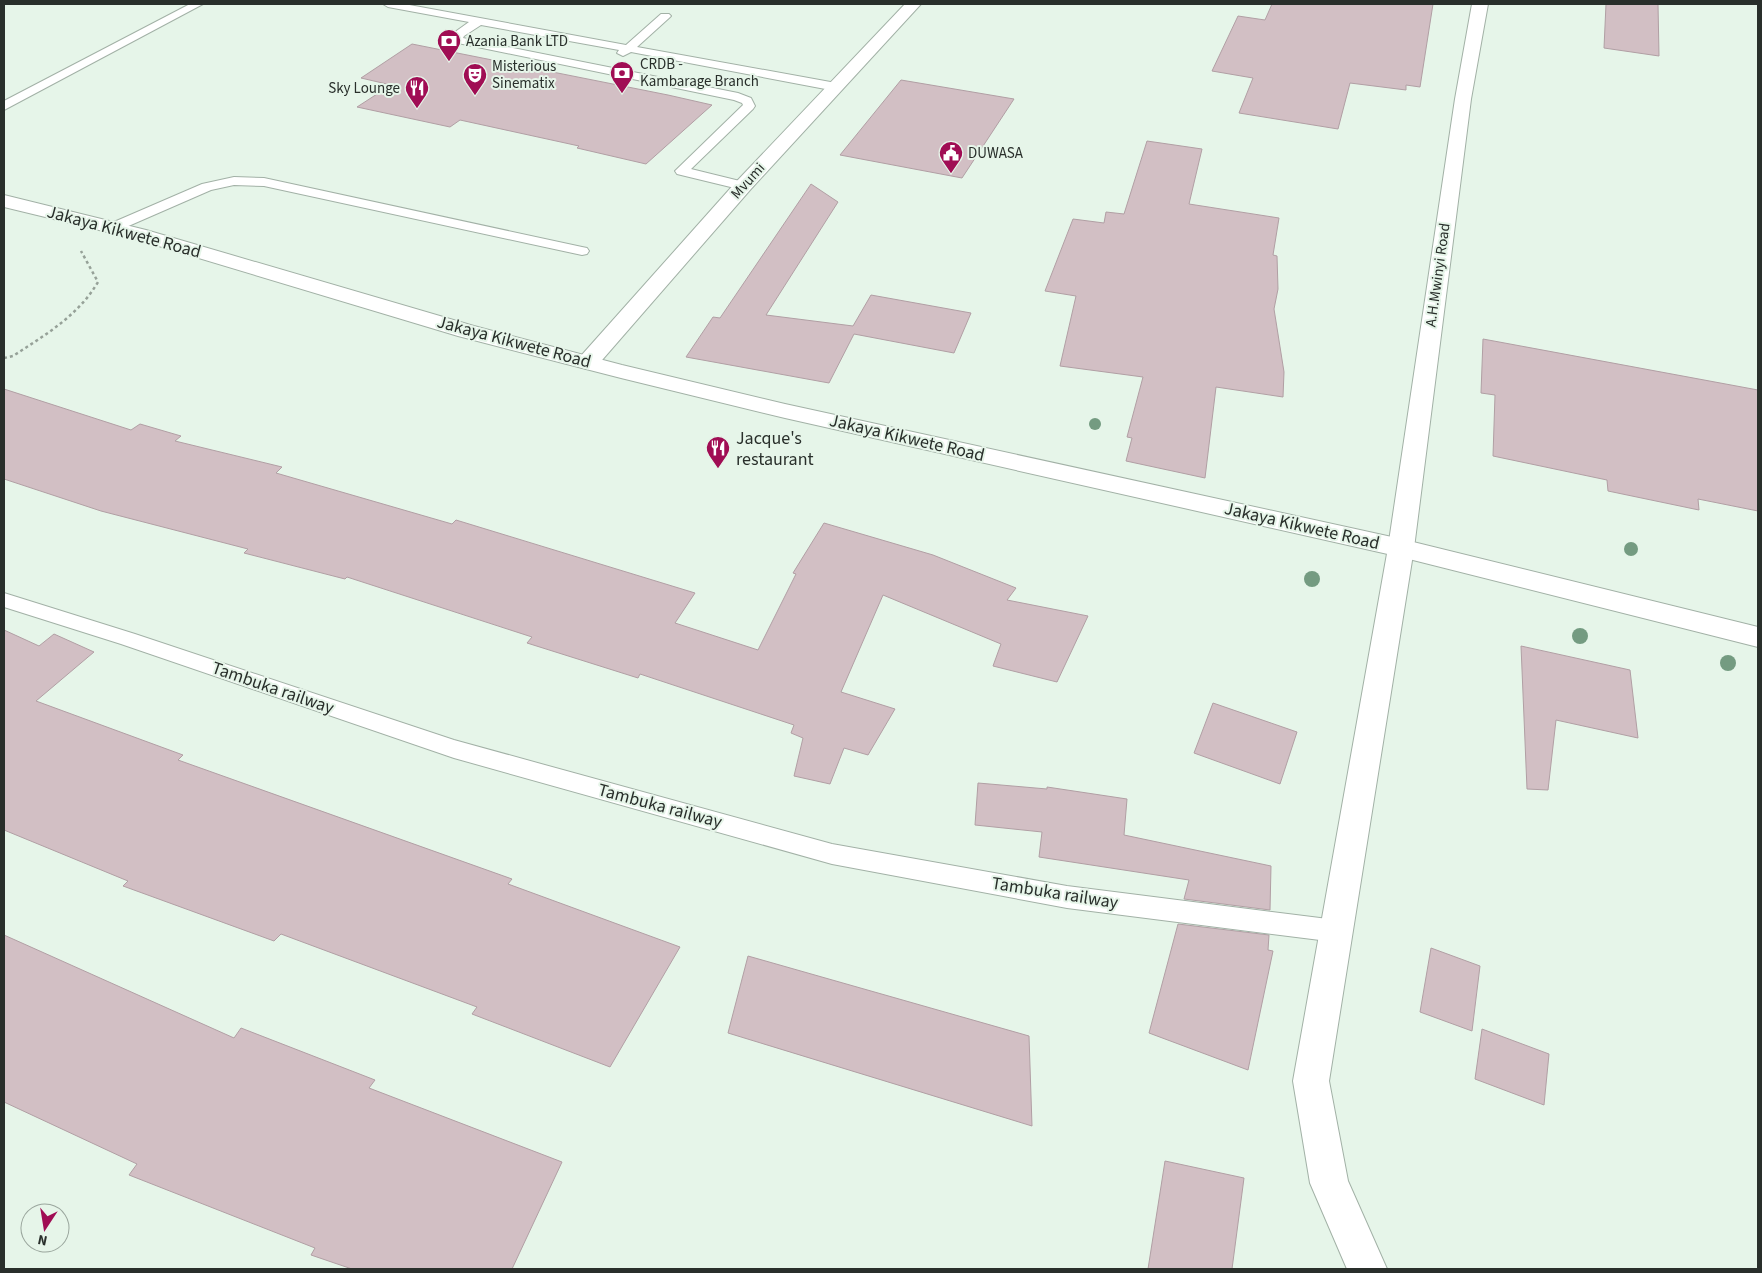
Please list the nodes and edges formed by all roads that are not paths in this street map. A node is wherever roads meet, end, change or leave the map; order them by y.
1 (198, 4) edge
2 (388, 4) edge
3 (912, 4) edge
4 (1480, 4) edge
5 (665, 16) dead end
6 (481, 20) junction
7 (629, 47) junction
8 (603, 70) junction
9 (836, 87) junction
10 (4, 106) edge
11 (743, 186) junction
12 (4, 201) edge
13 (112, 228) junction
14 (582, 250) dead end
15 (588, 362) junction
16 (1401, 548) junction
17 (4, 600) edge
18 (1758, 637) edge
19 (1336, 931) junction
20 (1367, 1269) edge

1 - 10 lane
2 - 6 lane
3 - 9 street, Mvumi
4 - 16 street, A.H.Mwinyi Road
5 - 7 lane
6 - 7 lane
6 - 8 lane
7 - 8 lane
7 - 9 lane
8 - 11 lane
9 - 11 street, Mvumi
11 - 15 street, Mvumi
12 - 13 street, Jakaya Kikwete Road
13 - 14 lane
13 - 15 street, Jakaya Kikwete Road
15 - 16 street, Jakaya Kikwete Road
16 - 18 street, Jakaya Kikwete Road
16 - 19 street, A.H.Mwinyi Road
17 - 19 lane, Tambuka railway
19 - 20 street, A.H.Mwinyi Road

